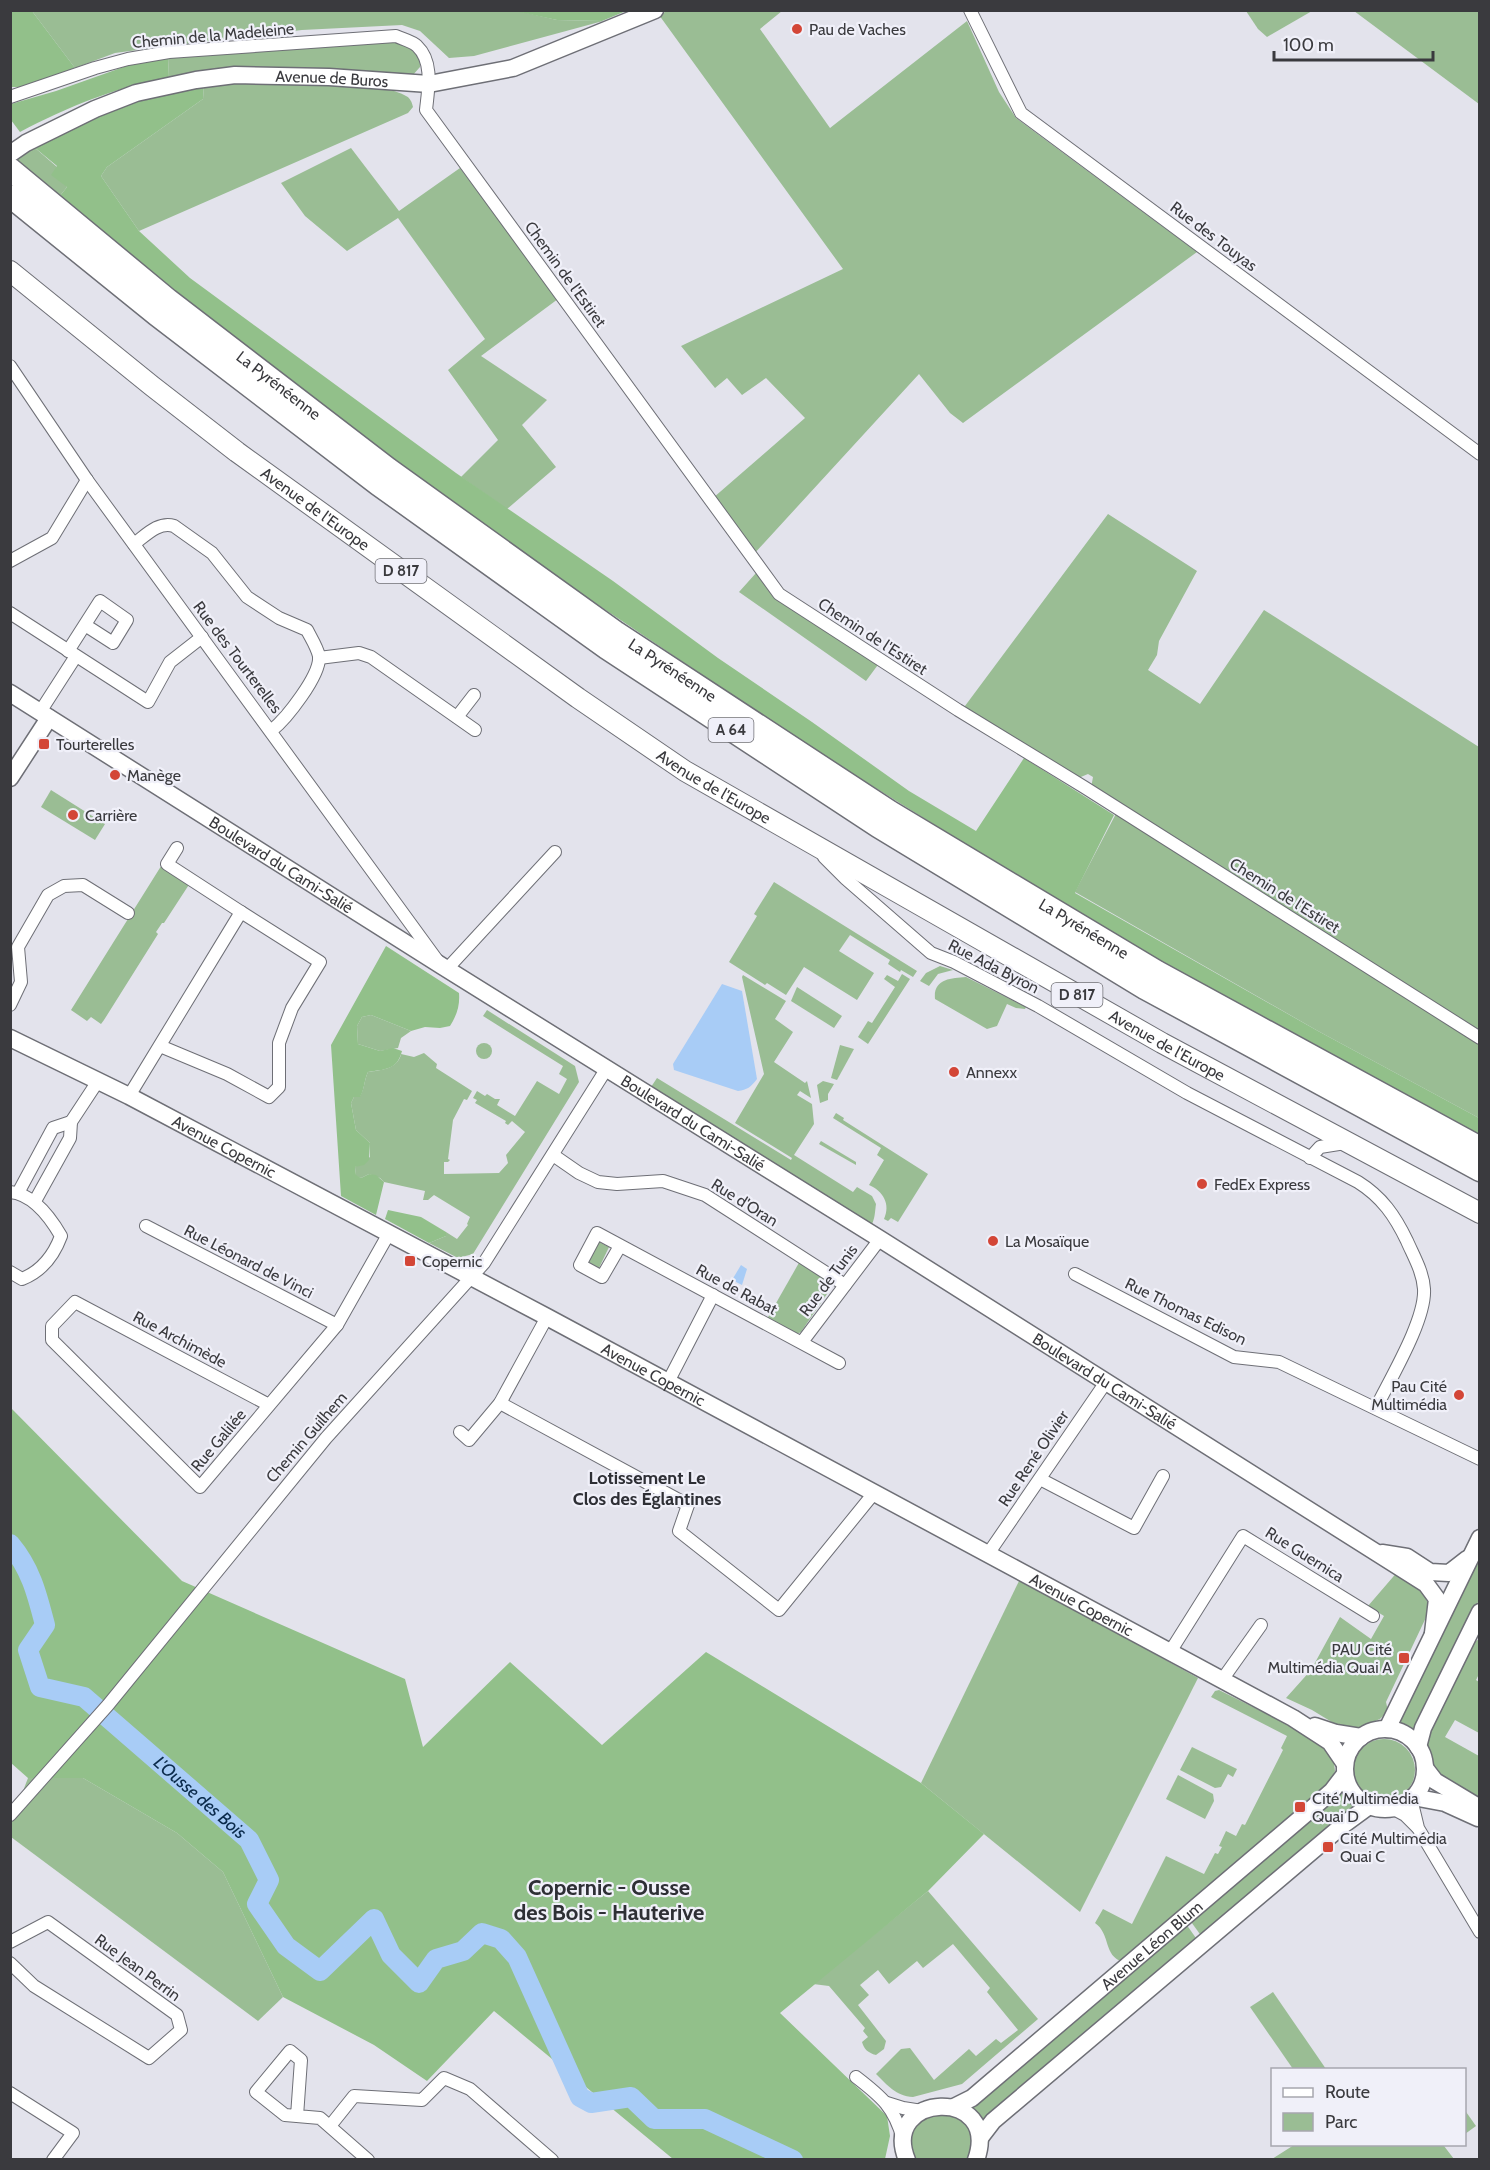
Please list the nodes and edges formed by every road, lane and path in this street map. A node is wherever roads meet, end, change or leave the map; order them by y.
1 (655, 10) edge
2 (970, 10) edge
3 (429, 84) junction
4 (10, 96) edge
5 (10, 154) edge
6 (10, 169) edge
7 (10, 196) edge
8 (10, 271) edge
9 (10, 366) edge
10 (1479, 454) edge
11 (87, 480) junction
12 (134, 544) junction
13 (10, 561) edge
14 (10, 614) edge
15 (85, 625) dead end
16 (202, 637) junction
17 (72, 654) junction
18 (319, 658) junction
19 (10, 693) edge
20 (474, 695) dead end
21 (45, 715) junction
22 (457, 717) junction
23 (272, 730) junction
24 (475, 730) dead end
25 (10, 778) edge
26 (811, 843) junction
27 (177, 848) dead end
28 (555, 852) dead end
29 (241, 912) junction
30 (128, 913) dead end
31 (444, 968) junction
32 (10, 1005) edge
33 (10, 1038) edge
34 (1479, 1038) edge
35 (160, 1046) junction
36 (607, 1068) junction
37 (98, 1081) junction
38 (129, 1096) junction
39 (71, 1122) junction
40 (1346, 1143) junction
41 (1479, 1148) edge
42 (553, 1155) junction
43 (1310, 1158) junction
44 (1479, 1170) edge
45 (14, 1192) edge
46 (35, 1201) junction
47 (1478, 1213) edge
48 (146, 1226) dead end
49 (388, 1234) junction
50 (880, 1239) junction
51 (620, 1246) dead end
52 (10, 1272) edge
53 (1076, 1274) dead end
54 (470, 1278) junction
55 (845, 1285) junction
56 (713, 1295) junction
57 (75, 1302) joint
58 (547, 1317) junction
59 (337, 1325) junction
60 (801, 1342) junction
61 (839, 1363) dead end
62 (1106, 1382) junction
63 (667, 1383) junction
64 (500, 1403) junction
65 (269, 1405) junction
66 (1376, 1408) junction
67 (460, 1431) dead end
68 (1479, 1459) edge
69 (1163, 1476) dead end
70 (1040, 1479) junction
71 (874, 1493) junction
72 (1479, 1538) edge
73 (1376, 1552) junction
74 (988, 1554) junction
75 (1470, 1557) junction
76 (1479, 1612) edge
77 (1373, 1616) dead end
78 (1261, 1625) dead end
79 (1433, 1633) junction
80 (1479, 1636) edge
81 (1462, 1647) junction
82 (1170, 1652) junction
83 (1222, 1680) junction
84 (1293, 1718) junction
85 (1387, 1729) junction
86 (1361, 1737) junction
87 (1418, 1747) junction
88 (1425, 1768) junction
89 (1345, 1769) junction
90 (1412, 1798) junction
91 (1369, 1806) junction
92 (1392, 1808) junction
93 (1479, 1810) edge
94 (10, 1815) edge
95 (1479, 1818) edge
96 (1418, 1828) junction
97 (1479, 1932) edge
98 (10, 1942) edge
99 (10, 1963) edge
100 (856, 2077) dead end
101 (10, 2093) edge
102 (887, 2103) junction
103 (954, 2107) junction
104 (922, 2110) junction
105 (297, 2116) junction
106 (330, 2126) junction
107 (980, 2138) junction
108 (904, 2153) edge
109 (53, 2160) edge
110 (368, 2160) edge
111 (552, 2160) edge
112 (976, 2160) edge

1 - 3 street, Avenue de Buros
2 - 10 street, Rue des Touyas
3 - 4 street, Chemin de la Madeleine
3 - 5 street, Avenue de Buros
3 - 34 street, Chemin de l'Estiret
6 - 41 highway, La Pyrénéenne / A 64
7 - 44 highway, La Pyrénéenne / A 64
8 - 26 main road, Avenue de l'Europe / D 817
9 - 11 street, Rue des Tourterelles
11 - 12 street, Rue des Tourterelles
11 - 13 street
12 - 16 street, Rue des Tourterelles
12 - 18 street
14 - 17 street
15 - 17 street
16 - 17 street
16 - 23 street, Rue des Tourterelles
17 - 21 street
18 - 22 street
18 - 23 street
19 - 21 street, Boulevard du Cami-Salié
20 - 22 street
21 - 25 street
21 - 31 street, Boulevard du Cami-Salié
22 - 24 street
23 - 31 street, Rue des Tourterelles
26 - 40 main road, Avenue de l'Europe / D 817
26 - 43 street, Rue Ada Byron
27 - 29 street
28 - 31 street
29 - 35 street
29 - 35 street
30 - 32 street
31 - 36 street, Boulevard du Cami-Salié
33 - 37 street, Avenue Copernic
35 - 38 street
36 - 42 street, Chemin Guilhem
36 - 50 street, Boulevard du Cami-Salié
37 - 38 street, Avenue Copernic
37 - 39 street
38 - 49 street, Avenue Copernic
39 - 45 street
39 - 46 street
40 - 43 street
40 - 47 main road, Avenue de l'Europe / D 817
42 - 54 street, Chemin Guilhem
42 - 55 street, Rue d'Oran
43 - 66 street, Rue Ada Byron
45 - 46 street
46 - 52 street
48 - 59 street, Rue Léonard de Vinci
49 - 54 street, Avenue Copernic
49 - 59 street, Rue Galilée
50 - 55 street, Rue de Tunis
50 - 62 street, Boulevard du Cami-Salié
51 - 56 street, Rue de Rabat
53 - 66 street, Rue Thomas Edison
54 - 58 street, Avenue Copernic
54 - 94 street, Chemin Guilhem
55 - 60 street, Rue de Tunis
56 - 60 street, Rue de Rabat
56 - 63 street
57 - 65 street, Rue Archimède
57 - 65 street, Rue Galilée
58 - 63 street, Avenue Copernic
58 - 64 street
59 - 65 street, Rue Galilée
60 - 61 street, Rue de Rabat
62 - 70 street, Rue René Olivier
62 - 73 street, Boulevard du Cami-Salié
63 - 71 street, Avenue Copernic
64 - 67 street
64 - 71 street
66 - 68 street, Rue Thomas Edison
69 - 70 street
70 - 74 street, Rue René Olivier
71 - 74 street, Avenue Copernic
72 - 75 street
73 - 75 street, Boulevard du Cami-Salié
73 - 79 street, Boulevard du Cami-Salié
74 - 82 street, Avenue Copernic
75 - 79 street
76 - 81 street
77 - 82 street, Rue Guernica
78 - 83 street
79 - 85 street
80 - 81 street
81 - 87 street
82 - 83 street, Avenue Copernic
83 - 84 street, Avenue Copernic
84 - 86 street, Avenue Copernic
84 - 89 street, Avenue Copernic
85 - 86 street
85 - 87 street
86 - 89 street
87 - 88 street
88 - 90 street
88 - 93 street
89 - 91 street
89 - 103 street, Avenue Léon Blum
90 - 92 street
90 - 95 street
90 - 96 street
91 - 92 street
91 - 107 street, Avenue Léon Blum
92 - 96 street
96 - 97 street
98 - 99 street, Rue Jean Perrin
100 - 102 street
101 - 109 street
102 - 104 street
102 - 108 street
103 - 104 street
103 - 107 street
104 - 108 street
105 - 105 street
105 - 106 street
106 - 110 street
106 - 111 street
107 - 112 street

